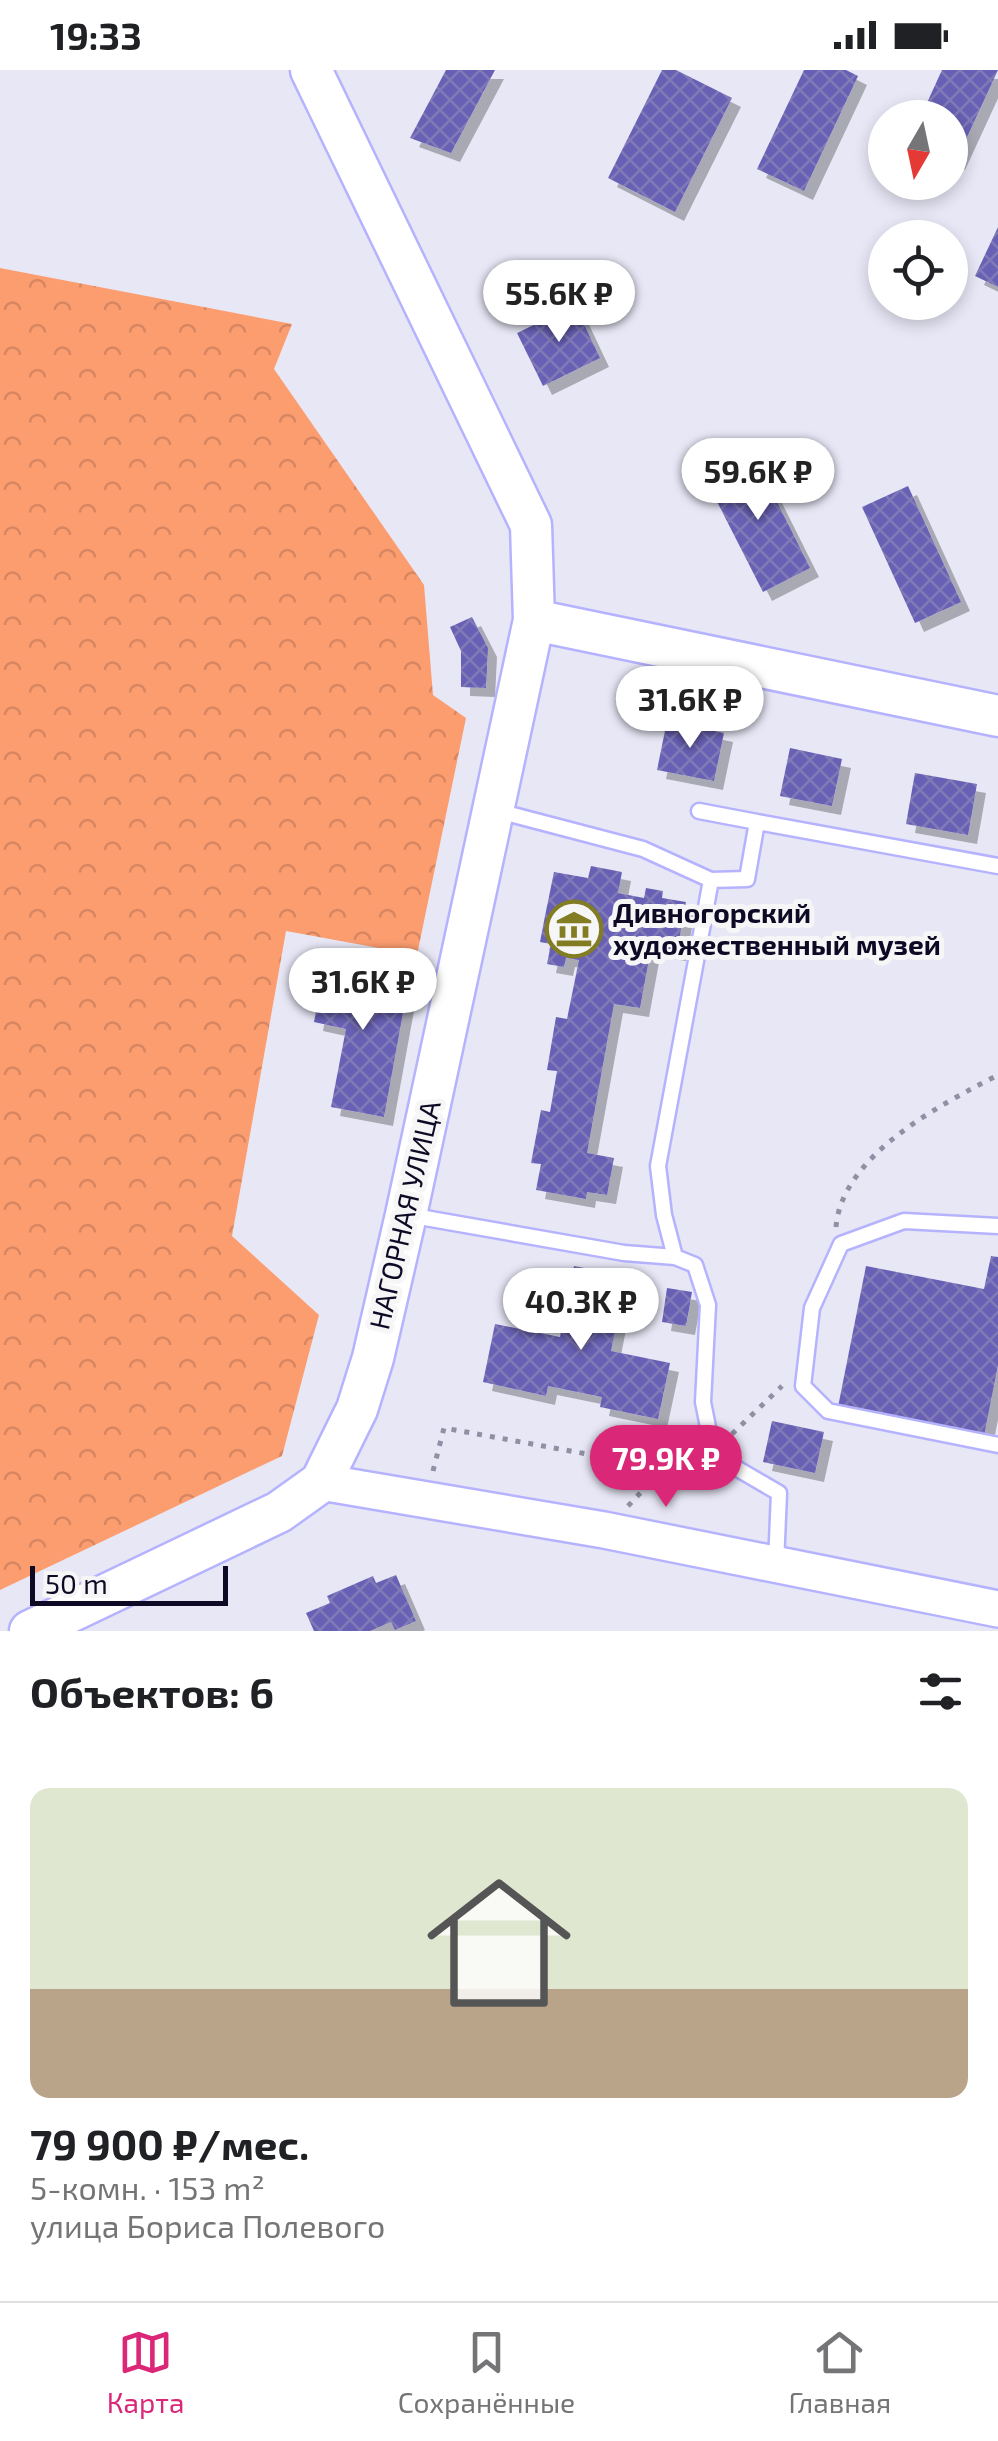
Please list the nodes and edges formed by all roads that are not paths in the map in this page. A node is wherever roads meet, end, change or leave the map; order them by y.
1 (311, 70) edge
2 (534, 620) junction
3 (998, 716) edge
4 (492, 809) junction
5 (698, 810) dead end
6 (757, 822) junction
7 (998, 866) edge
8 (711, 880) junction
9 (406, 1215) junction
10 (998, 1226) edge
11 (675, 1257) junction
12 (998, 1445) edge
13 (320, 1482) junction
14 (776, 1565) junction
15 (998, 1609) edge
16 (30, 1631) edge

1 - 2 main road, НАГОРНАЯ УЛИЦА
2 - 3 main road
2 - 4 main road, НАГОРНАЯ УЛИЦА
4 - 8 lane
4 - 9 main road, НАГОРНАЯ УЛИЦА
5 - 6 lane
6 - 7 lane
6 - 8 lane
8 - 11 lane
9 - 11 lane
9 - 13 main road, НАГОРНАЯ УЛИЦА
10 - 12 lane
11 - 14 lane
13 - 14 street
13 - 16 main road, НАГОРНАЯ УЛИЦА
14 - 15 street

